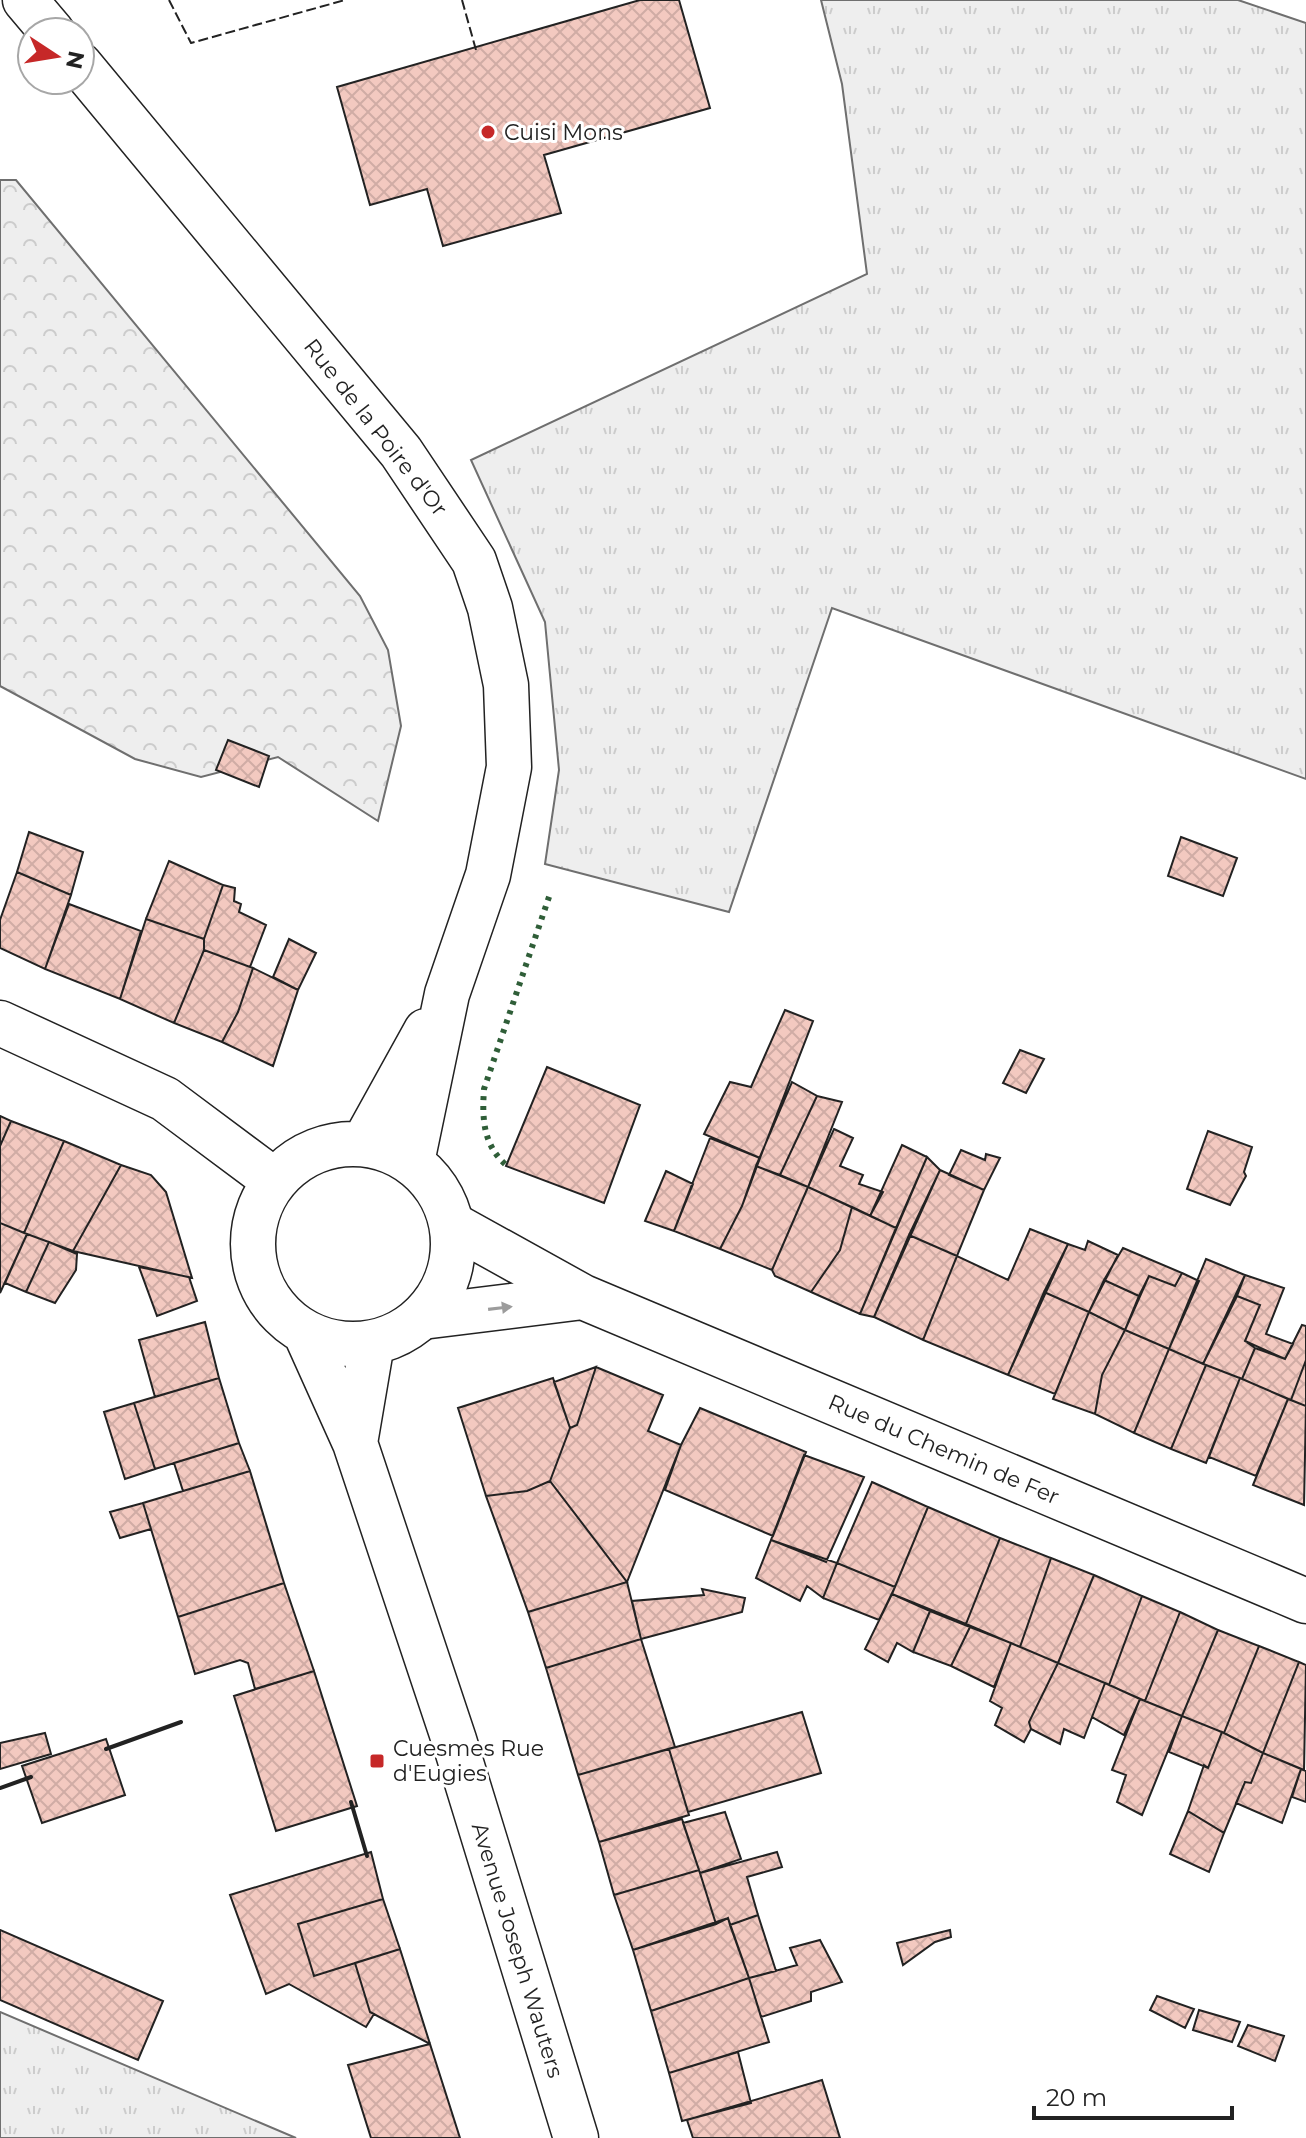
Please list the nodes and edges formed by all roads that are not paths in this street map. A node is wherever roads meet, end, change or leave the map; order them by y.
1 (25, 0) edge
2 (38, 16) edge
3 (96, 84) edge
4 (447, 994) junction
5 (0, 1023) edge
6 (364, 1143) junction
7 (412, 1162) junction
8 (275, 1181) junction
9 (453, 1225) junction
10 (583, 1297) junction
11 (422, 1317) junction
12 (305, 1332) junction
13 (372, 1343) junction
14 (355, 1443) junction
15 (1306, 1601) edge
16 (576, 2138) edge

1 - 2 street
3 - 4 street, Rue de la Poire d'Or
4 - 6 street
4 - 7 street
5 - 8 street
6 - 7 street
6 - 8 street
7 - 9 street
8 - 12 street
9 - 10 street, Rue du Chemin de Fer
9 - 11 street
11 -> 10 street, Rue du Chemin de Fer
10 - 15 street, Rue du Chemin de Fer
11 - 13 street
12 - 13 street
12 - 14 street, Avenue Joseph Wauters
13 - 14 street, Avenue Joseph Wauters
14 - 16 street, Avenue Joseph Wauters

